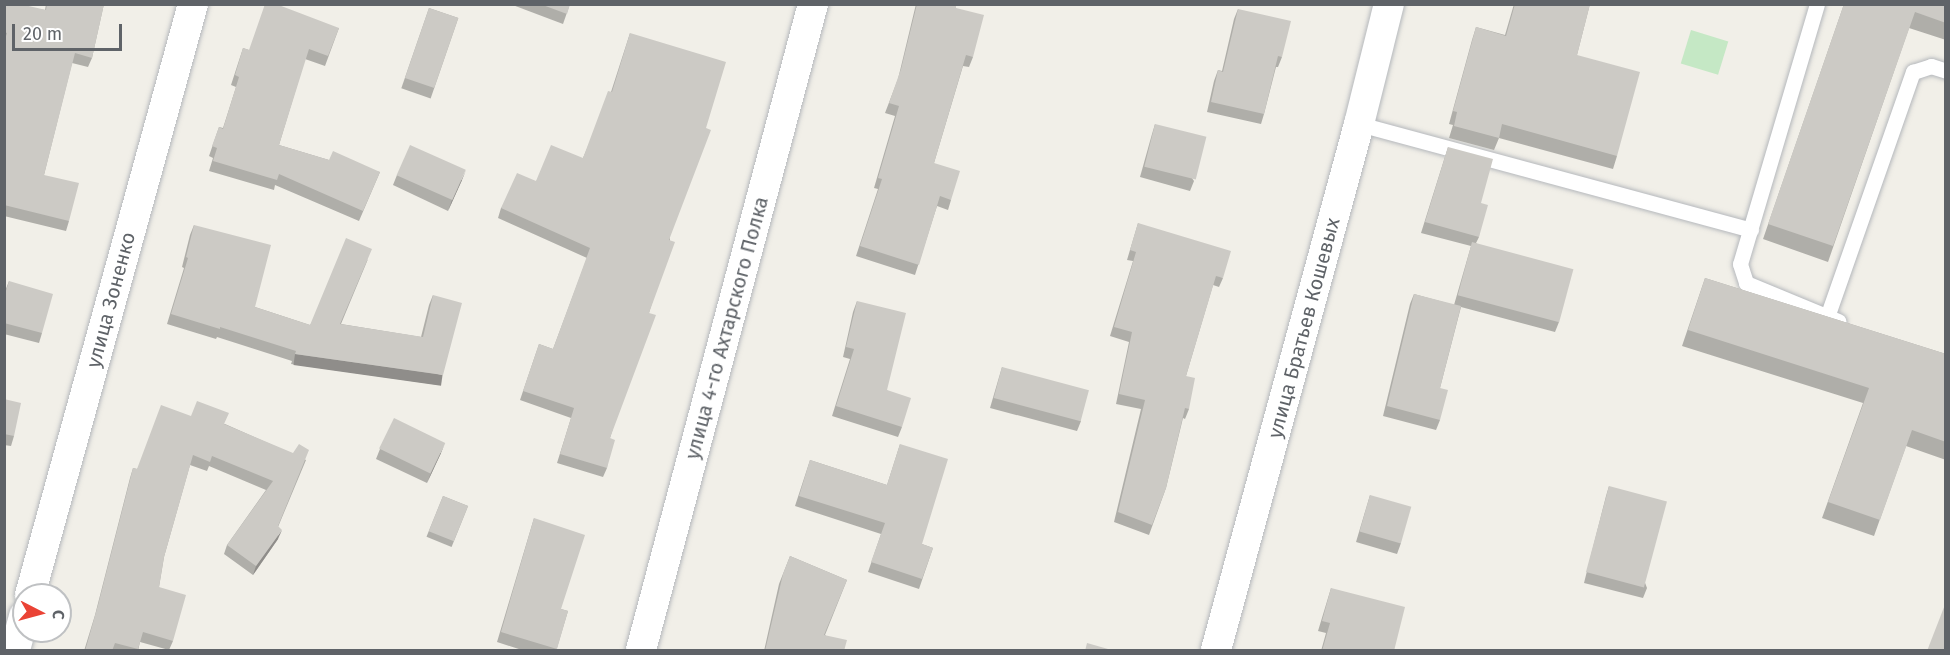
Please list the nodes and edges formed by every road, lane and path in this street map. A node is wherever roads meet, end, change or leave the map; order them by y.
1 (193, 4) edge
2 (813, 4) edge
3 (1389, 4) edge
4 (1817, 4) edge
5 (1946, 71) edge
6 (1359, 124) junction
7 (1751, 230) junction
8 (1827, 317) junction
9 (1849, 325) edge
10 (33, 583) edge
11 (641, 651) edge
12 (1216, 651) edge

1 - 10 street, улица Зоненко
2 - 11 street, улица 4-го Ахтарского Полка
3 - 6 street, улица Братьев Кошевых
4 - 7 lane
5 - 8 lane
6 - 7 lane
6 - 12 street, улица Братьев Кошевых
7 - 8 lane
8 - 9 lane

